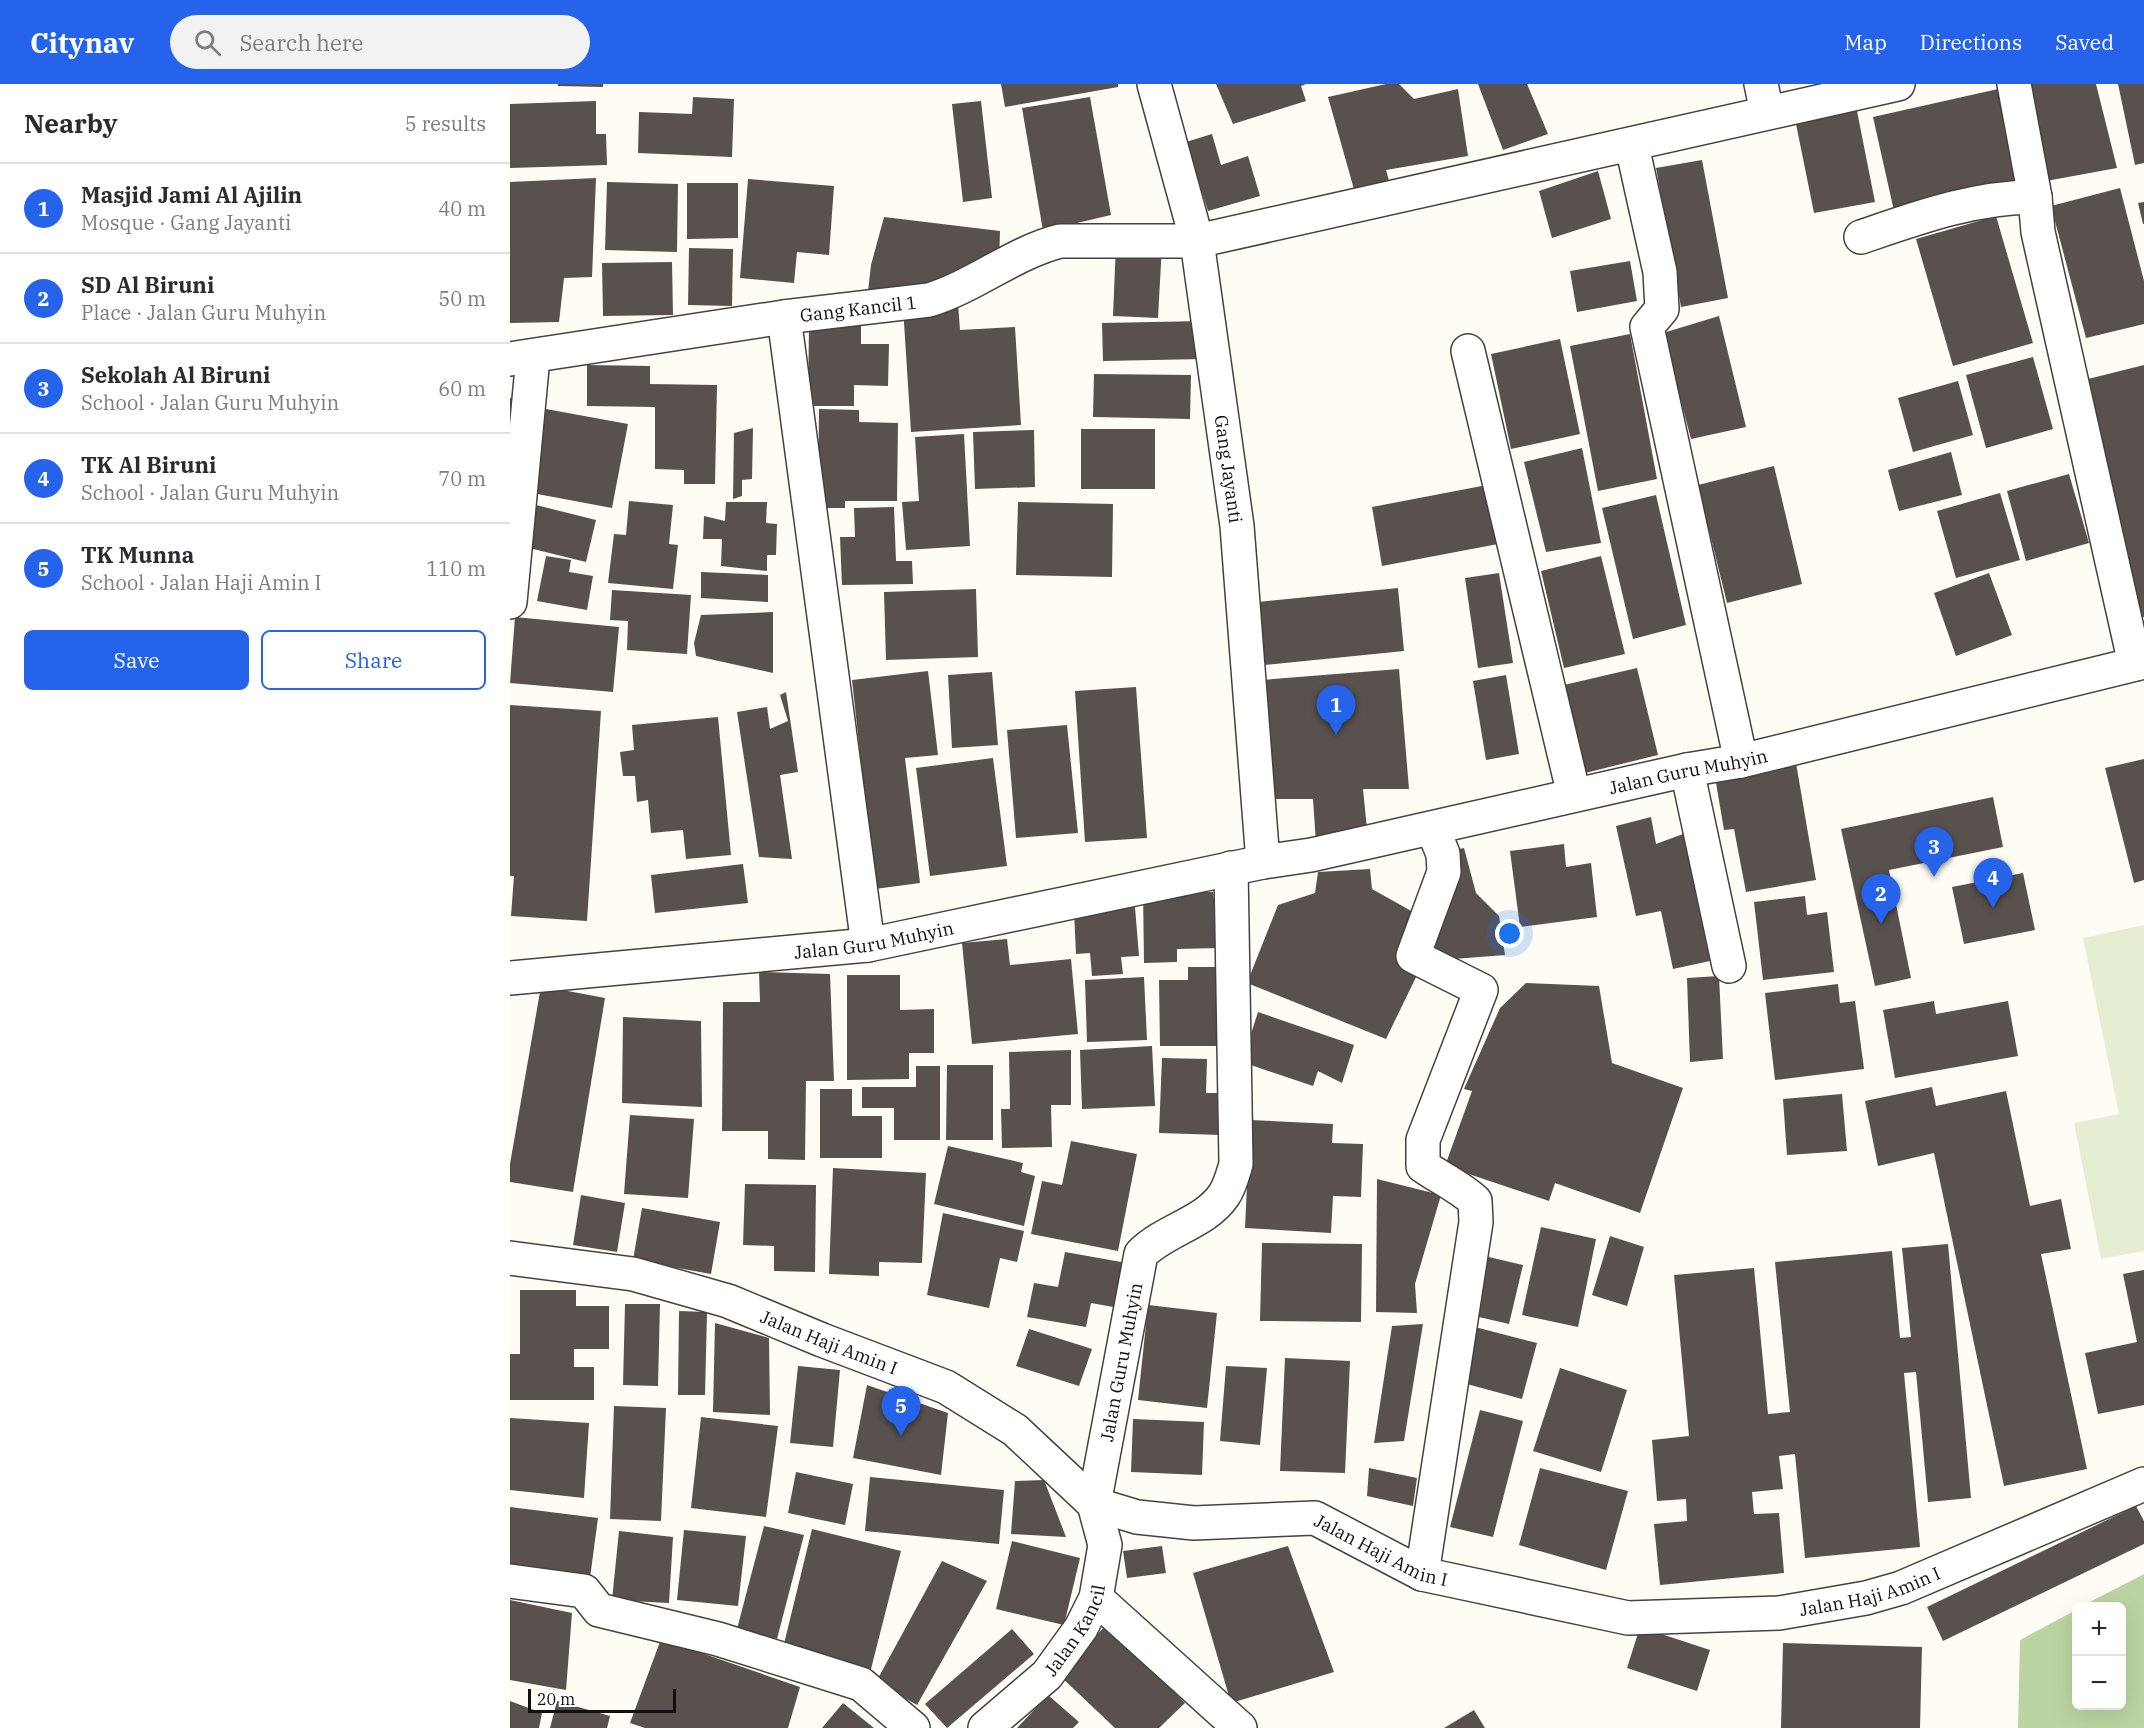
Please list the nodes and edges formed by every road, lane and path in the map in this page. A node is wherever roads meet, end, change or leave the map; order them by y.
1 (1155, 84) edge
2 (1898, 84) edge
3 (2014, 84) edge
4 (1764, 98) edge
5 (1632, 146) junction
6 (2034, 197) junction
7 (1861, 237) dead end
8 (1197, 241) junction
9 (784, 317) junction
10 (1468, 351) dead end
11 (522, 358) edge
12 (510, 602) edge
13 (2139, 663) edge
14 (1741, 761) junction
15 (1687, 770) junction
16 (1574, 795) junction
17 (1433, 829) junction
18 (1263, 862) junction
19 (1231, 868) junction
20 (868, 945) junction
21 (1729, 966) dead end
22 (510, 978) edge
23 (510, 1258) edge
24 (2144, 1484) edge
25 (1094, 1504) junction
26 (1422, 1574) junction
27 (510, 1581) edge
28 (1096, 1598) junction
29 (913, 1728) edge
30 (985, 1728) edge
31 (1240, 1728) edge

1 - 8 street, Gang Jayanti
2 - 4 street, Gang Kancil 1
3 - 6 street
4 - 5 street, Gang Kancil 1
5 - 8 street, Gang Kancil 1
5 - 14 street
6 - 7 street
6 - 13 street
8 - 9 street, Gang Kancil 1
8 - 18 street, Gang Jayanti
9 - 11 street, Gang Kancil 1
9 - 20 street
10 - 16 street
11 - 12 street
13 - 14 street, Jalan Guru Muhyin
14 - 15 street, Jalan Guru Muhyin
15 - 16 street, Jalan Guru Muhyin
15 - 21 street
16 - 17 street, Jalan Guru Muhyin
17 - 18 street, Jalan Guru Muhyin
17 - 26 street
18 - 19 street, Jalan Guru Muhyin
19 - 20 street, Jalan Guru Muhyin
19 - 25 street, Jalan Guru Muhyin
20 - 22 street, Jalan Guru Muhyin
23 - 25 street, Jalan Haji Amin I
24 - 26 street, Jalan Haji Amin I
25 - 26 street, Jalan Haji Amin I
25 - 28 street, Jalan Kancil
27 - 29 street
28 - 30 street, Jalan Kancil
28 - 31 street

